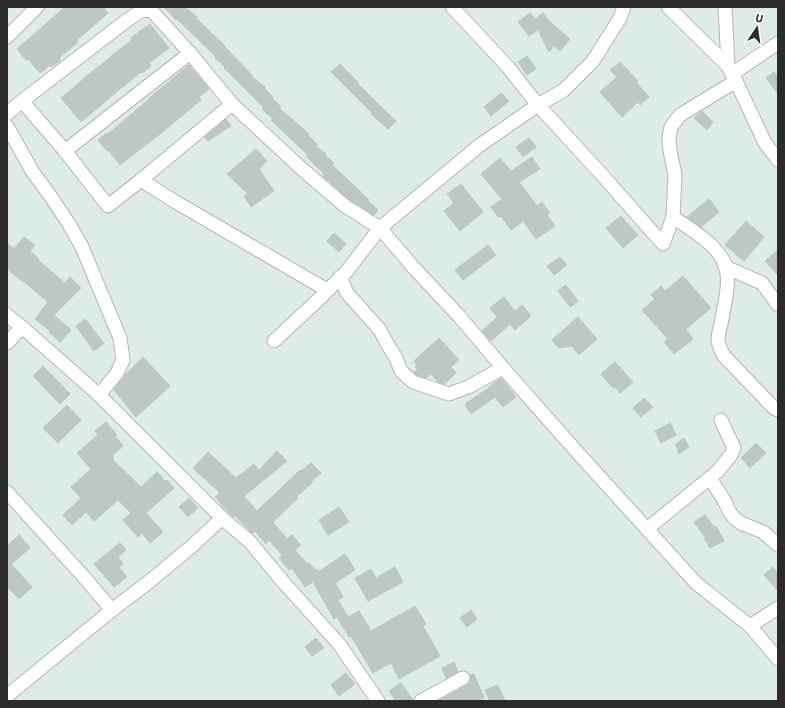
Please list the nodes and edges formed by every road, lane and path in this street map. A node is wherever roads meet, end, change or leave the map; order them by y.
1 (37, 7) edge
2 (452, 7) edge
3 (624, 7) edge
4 (668, 7) edge
5 (725, 7) edge
6 (7, 37) edge
7 (778, 43) edge
8 (190, 52) junction
9 (732, 73) junction
10 (22, 101) junction
11 (232, 104) junction
12 (538, 105) junction
13 (7, 114) edge
14 (7, 126) edge
15 (65, 151) junction
16 (778, 160) edge
17 (141, 180) junction
18 (673, 217) junction
19 (380, 228) junction
20 (725, 267) junction
21 (340, 277) junction
22 (327, 290) junction
23 (778, 305) edge
24 (7, 315) edge
25 (22, 326) junction
26 (274, 341) dead end
27 (7, 343) edge
28 (503, 368) junction
29 (99, 395) junction
30 (778, 410) edge
31 (721, 420) dead end
32 (710, 478) junction
33 (7, 492) edge
34 (222, 518) junction
35 (647, 528) junction
36 (778, 545) edge
37 (778, 608) edge
38 (112, 610) junction
39 (750, 626) junction
40 (778, 659) edge
41 (463, 678) dead end
42 (7, 696) edge
43 (378, 701) edge
44 (421, 701) edge

1 - 6 street
2 - 12 street
3 - 12 street
4 - 9 street
5 - 9 street
7 - 9 street
8 - 10 street
8 - 11 street
8 - 15 street
9 - 16 street
9 - 18 street
10 - 13 street
10 - 15 street
11 - 17 street
11 - 19 street
12 - 18 street
12 - 19 street
14 - 29 street
15 - 17 street
17 - 22 street
18 - 20 street
19 - 21 street
19 - 28 street
20 - 23 street
20 - 30 street
21 - 22 street
21 - 28 street
22 - 26 street
24 - 25 street
25 - 27 street
25 - 29 street
28 - 35 street
29 - 34 street
31 - 32 street
32 - 35 street
32 - 36 street
33 - 38 street
34 - 38 street
34 - 43 street
35 - 39 street
37 - 39 street
38 - 42 street
39 - 40 street
41 - 44 street

